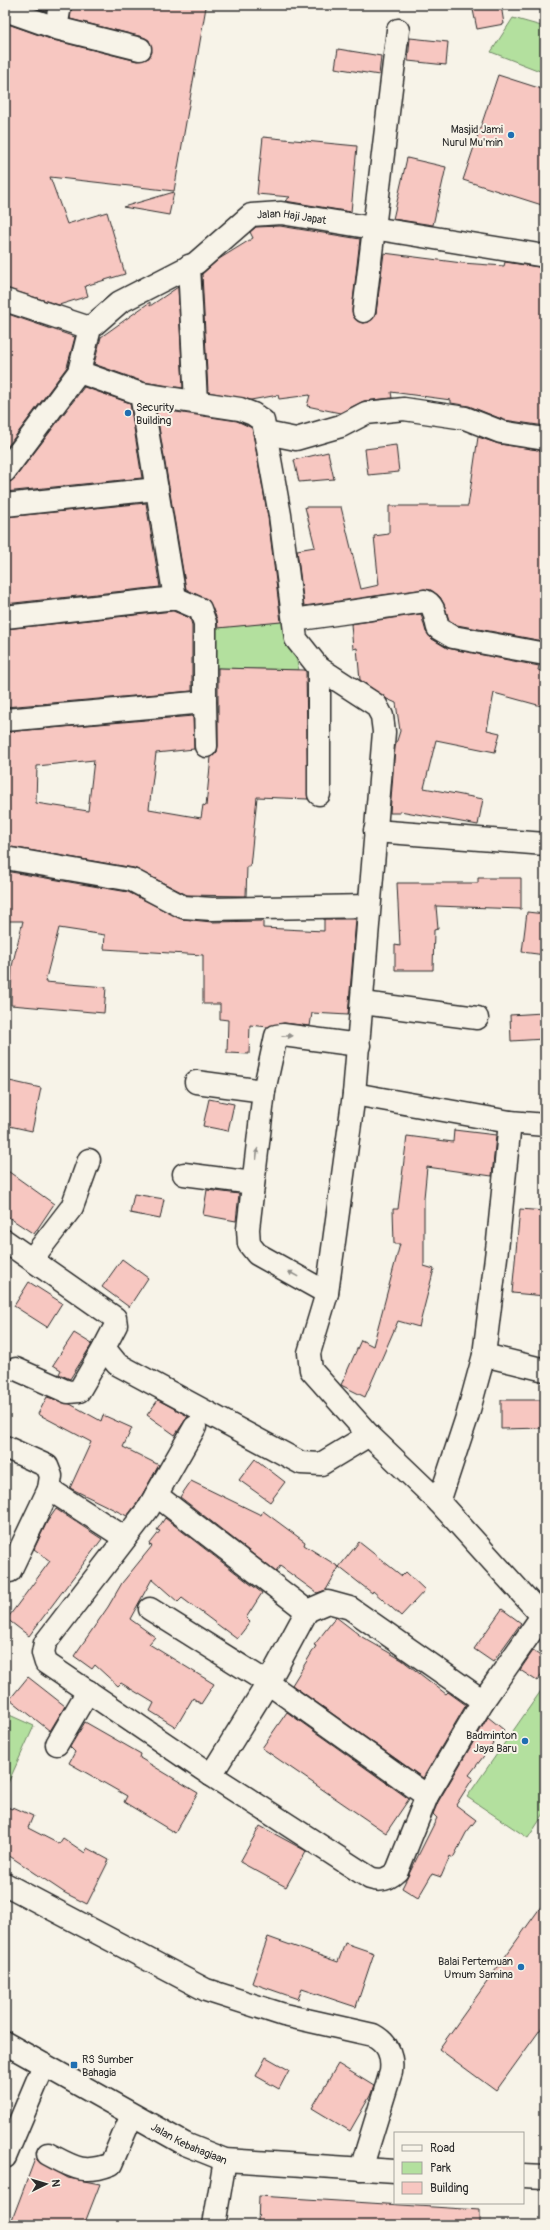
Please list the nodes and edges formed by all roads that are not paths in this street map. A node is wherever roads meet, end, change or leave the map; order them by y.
1 (60, 5) edge
2 (5, 10) edge
3 (56, 28) junction
4 (398, 30) dead end
5 (140, 50) dead end
6 (374, 227) junction
7 (545, 256) edge
8 (189, 266) junction
9 (5, 300) edge
10 (364, 311) dead end
11 (90, 328) junction
12 (79, 372) junction
13 (141, 394) junction
14 (196, 402) junction
15 (266, 433) junction
16 (545, 439) edge
17 (5, 471) edge
18 (157, 488) junction
19 (5, 505) edge
20 (175, 598) junction
21 (5, 617) edge
22 (294, 620) junction
23 (545, 654) edge
24 (319, 668) junction
25 (204, 702) junction
26 (5, 720) edge
27 (206, 746) dead end
28 (319, 794) dead end
29 (375, 831) junction
30 (545, 844) edge
31 (5, 858) edge
32 (369, 906) junction
33 (363, 1003) junction
34 (477, 1018) dead end
35 (359, 1044) junction
36 (196, 1082) dead end
37 (264, 1091) junction
38 (354, 1094) junction
39 (510, 1122) junction
40 (545, 1125) edge
41 (89, 1160) dead end
42 (184, 1174) dead end
43 (253, 1183) junction
44 (5, 1241) edge
45 (32, 1259) junction
46 (327, 1292) junction
47 (104, 1348) junction
48 (484, 1355) junction
49 (16, 1369) dead end
50 (545, 1370) edge
51 (195, 1427) dead end
52 (369, 1435) junction
53 (5, 1447) edge
54 (49, 1489) junction
55 (156, 1495) junction
56 (439, 1502) junction
57 (125, 1538) junction
58 (10, 1571) dead end
59 (150, 1609) dead end
60 (307, 1611) junction
61 (543, 1618) edge
62 (268, 1683) junction
63 (88, 1691) junction
64 (483, 1701) junction
65 (57, 1744) dead end
66 (211, 1775) junction
67 (427, 1796) junction
68 (5, 1884) edge
69 (5, 2043) edge
70 (44, 2065) junction
71 (132, 2116) junction
72 (7, 2145) edge
73 (48, 2154) dead end
74 (224, 2160) junction
75 (361, 2169) junction
76 (394, 2170) edge
77 (524, 2176) edge
78 (545, 2177) edge
79 (214, 2225) edge

1 - 3 street
2 - 3 street
3 - 5 street
4 - 6 street
6 - 7 street, Jalan Haji Japat
6 - 8 street, Jalan Haji Japat
6 - 10 street
8 - 11 street, Jalan Haji Japat
8 - 14 street
9 - 11 street
11 - 12 street
12 - 13 street
12 - 17 street
13 - 14 street
13 - 18 street
14 - 15 street
15 - 16 street
15 - 22 street
18 - 19 street
18 - 20 street
20 - 21 street
20 - 25 street
22 - 23 street
22 - 24 street
24 - 28 street
24 - 29 street
25 - 26 street
25 - 27 street
29 - 30 street
29 - 32 street
31 - 32 street
32 - 33 street
33 - 34 street
33 - 35 street
37 -> 35 street
35 - 38 street
36 - 37 street
43 -> 37 street
38 - 39 street
38 - 46 street
39 - 40 street
39 - 48 street
41 - 45 street
42 - 43 street
46 -> 43 street
44 - 45 street
45 - 47 street
46 - 52 street
47 - 49 street
47 - 52 street
48 - 50 street
48 - 56 street
51 - 55 street
52 - 56 street
53 - 54 street
54 - 57 street
54 - 58 street
55 - 57 street
55 - 60 street
56 - 61 street
57 - 63 street
59 - 62 street
60 - 62 street
60 - 64 street
61 - 64 street
62 - 66 street
62 - 67 street
63 - 65 street
63 - 66 street
64 - 67 street
66 - 67 street
68 - 75 street
69 - 70 street, Jalan Kebahagiaan
70 - 71 street, Jalan Kebahagiaan
70 - 72 street
71 - 73 street
71 - 74 street, Jalan Kebahagiaan
74 - 75 street, Jalan Kebahagiaan
74 - 79 street
75 - 76 street, Jalan Kebahagiaan
77 - 78 street

